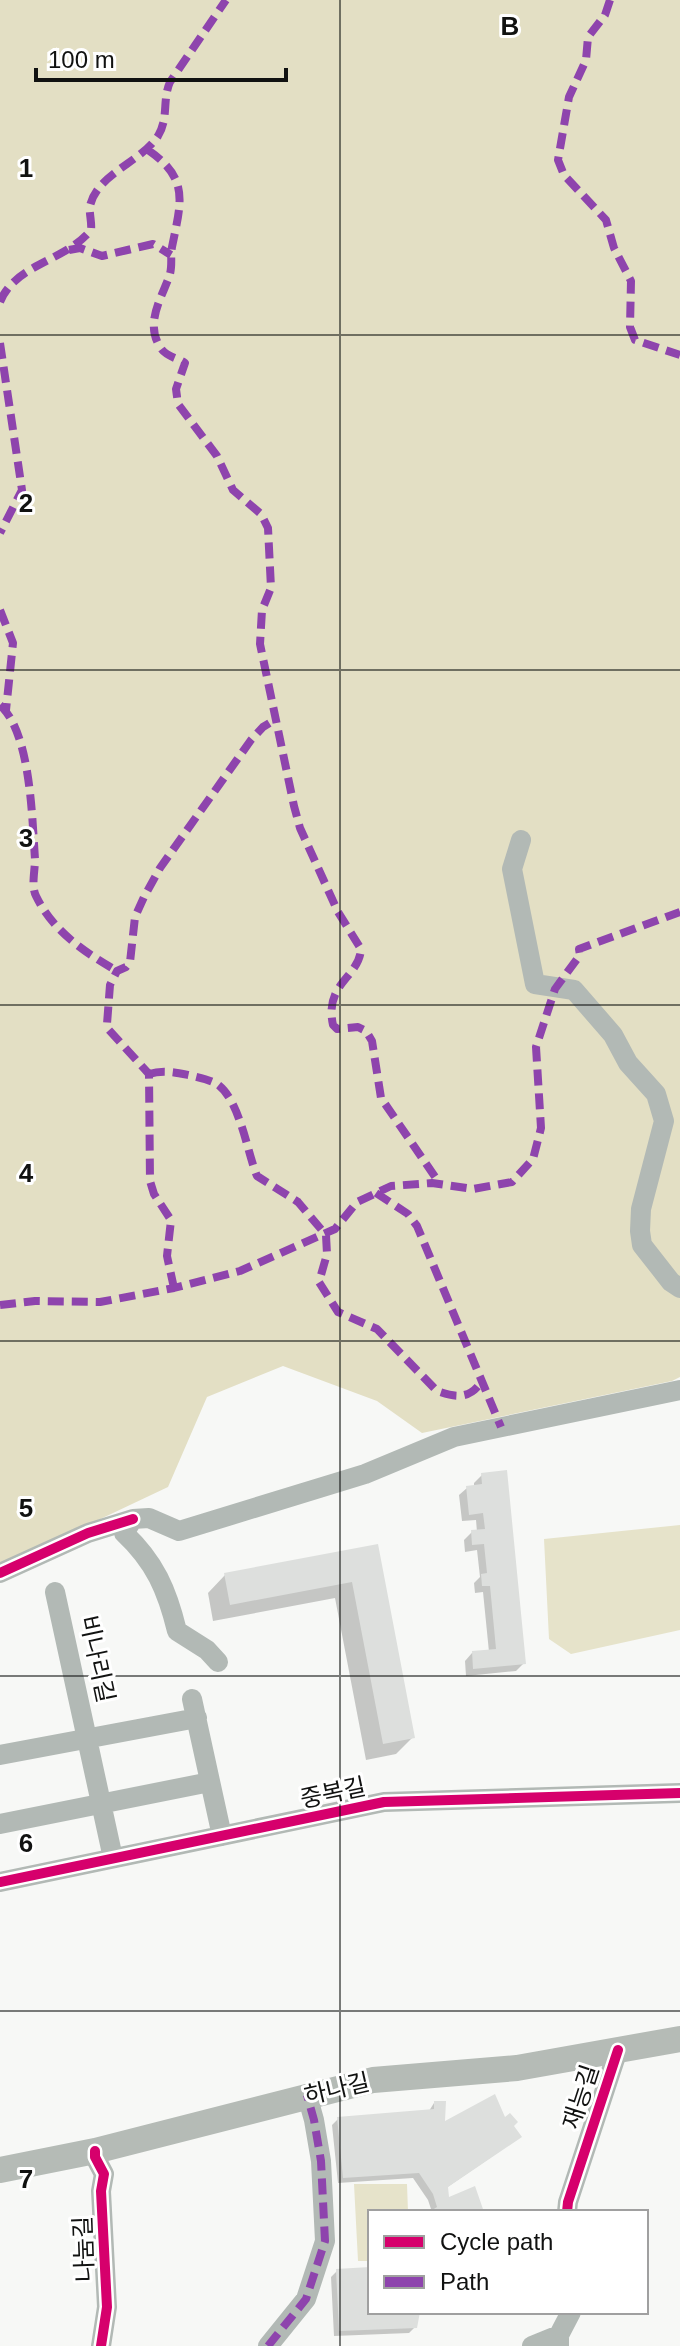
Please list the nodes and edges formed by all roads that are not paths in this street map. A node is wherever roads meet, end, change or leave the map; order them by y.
1 (521, 840) dead end
2 (680, 1288) edge
3 (680, 1390) edge
4 (133, 1519) junction
5 (0, 1573) edge
6 (55, 1592) dead end
7 (218, 1662) dead end
8 (87, 1738) junction
9 (0, 1755) edge
10 (210, 1782) junction
11 (680, 1793) edge
12 (101, 1803) junction
13 (0, 1824) edge
14 (222, 1836) junction
15 (113, 1858) junction
16 (0, 1882) edge
17 (680, 2039) edge
18 (618, 2050) junction
19 (311, 2108) junction
20 (95, 2151) junction
21 (0, 2170) edge
22 (567, 2210) edge
23 (570, 2314) edge
24 (559, 2340) edge
25 (101, 2346) edge
26 (268, 2346) edge
27 (532, 2346) edge

1 - 2 street
3 - 4 street
4 - 5 street
4 - 7 street
6 - 8 street, 비나리길
8 - 9 street, 비나리길
8 - 10 street, 비나리길
8 - 12 street, 비나리길
10 - 12 street
10 - 14 street
11 - 14 street, 중복길
12 - 13 street
12 - 15 street, 비나리길
14 - 15 street, 중복길
15 - 16 street, 중복길
17 - 18 main road, 하나길
18 - 19 main road, 하나길
18 - 22 street, 재능길
19 - 20 main road, 하나길
19 - 26 street
20 - 21 main road, 하나길
20 - 25 street, 나눔길
23 - 24 street
24 - 27 street

